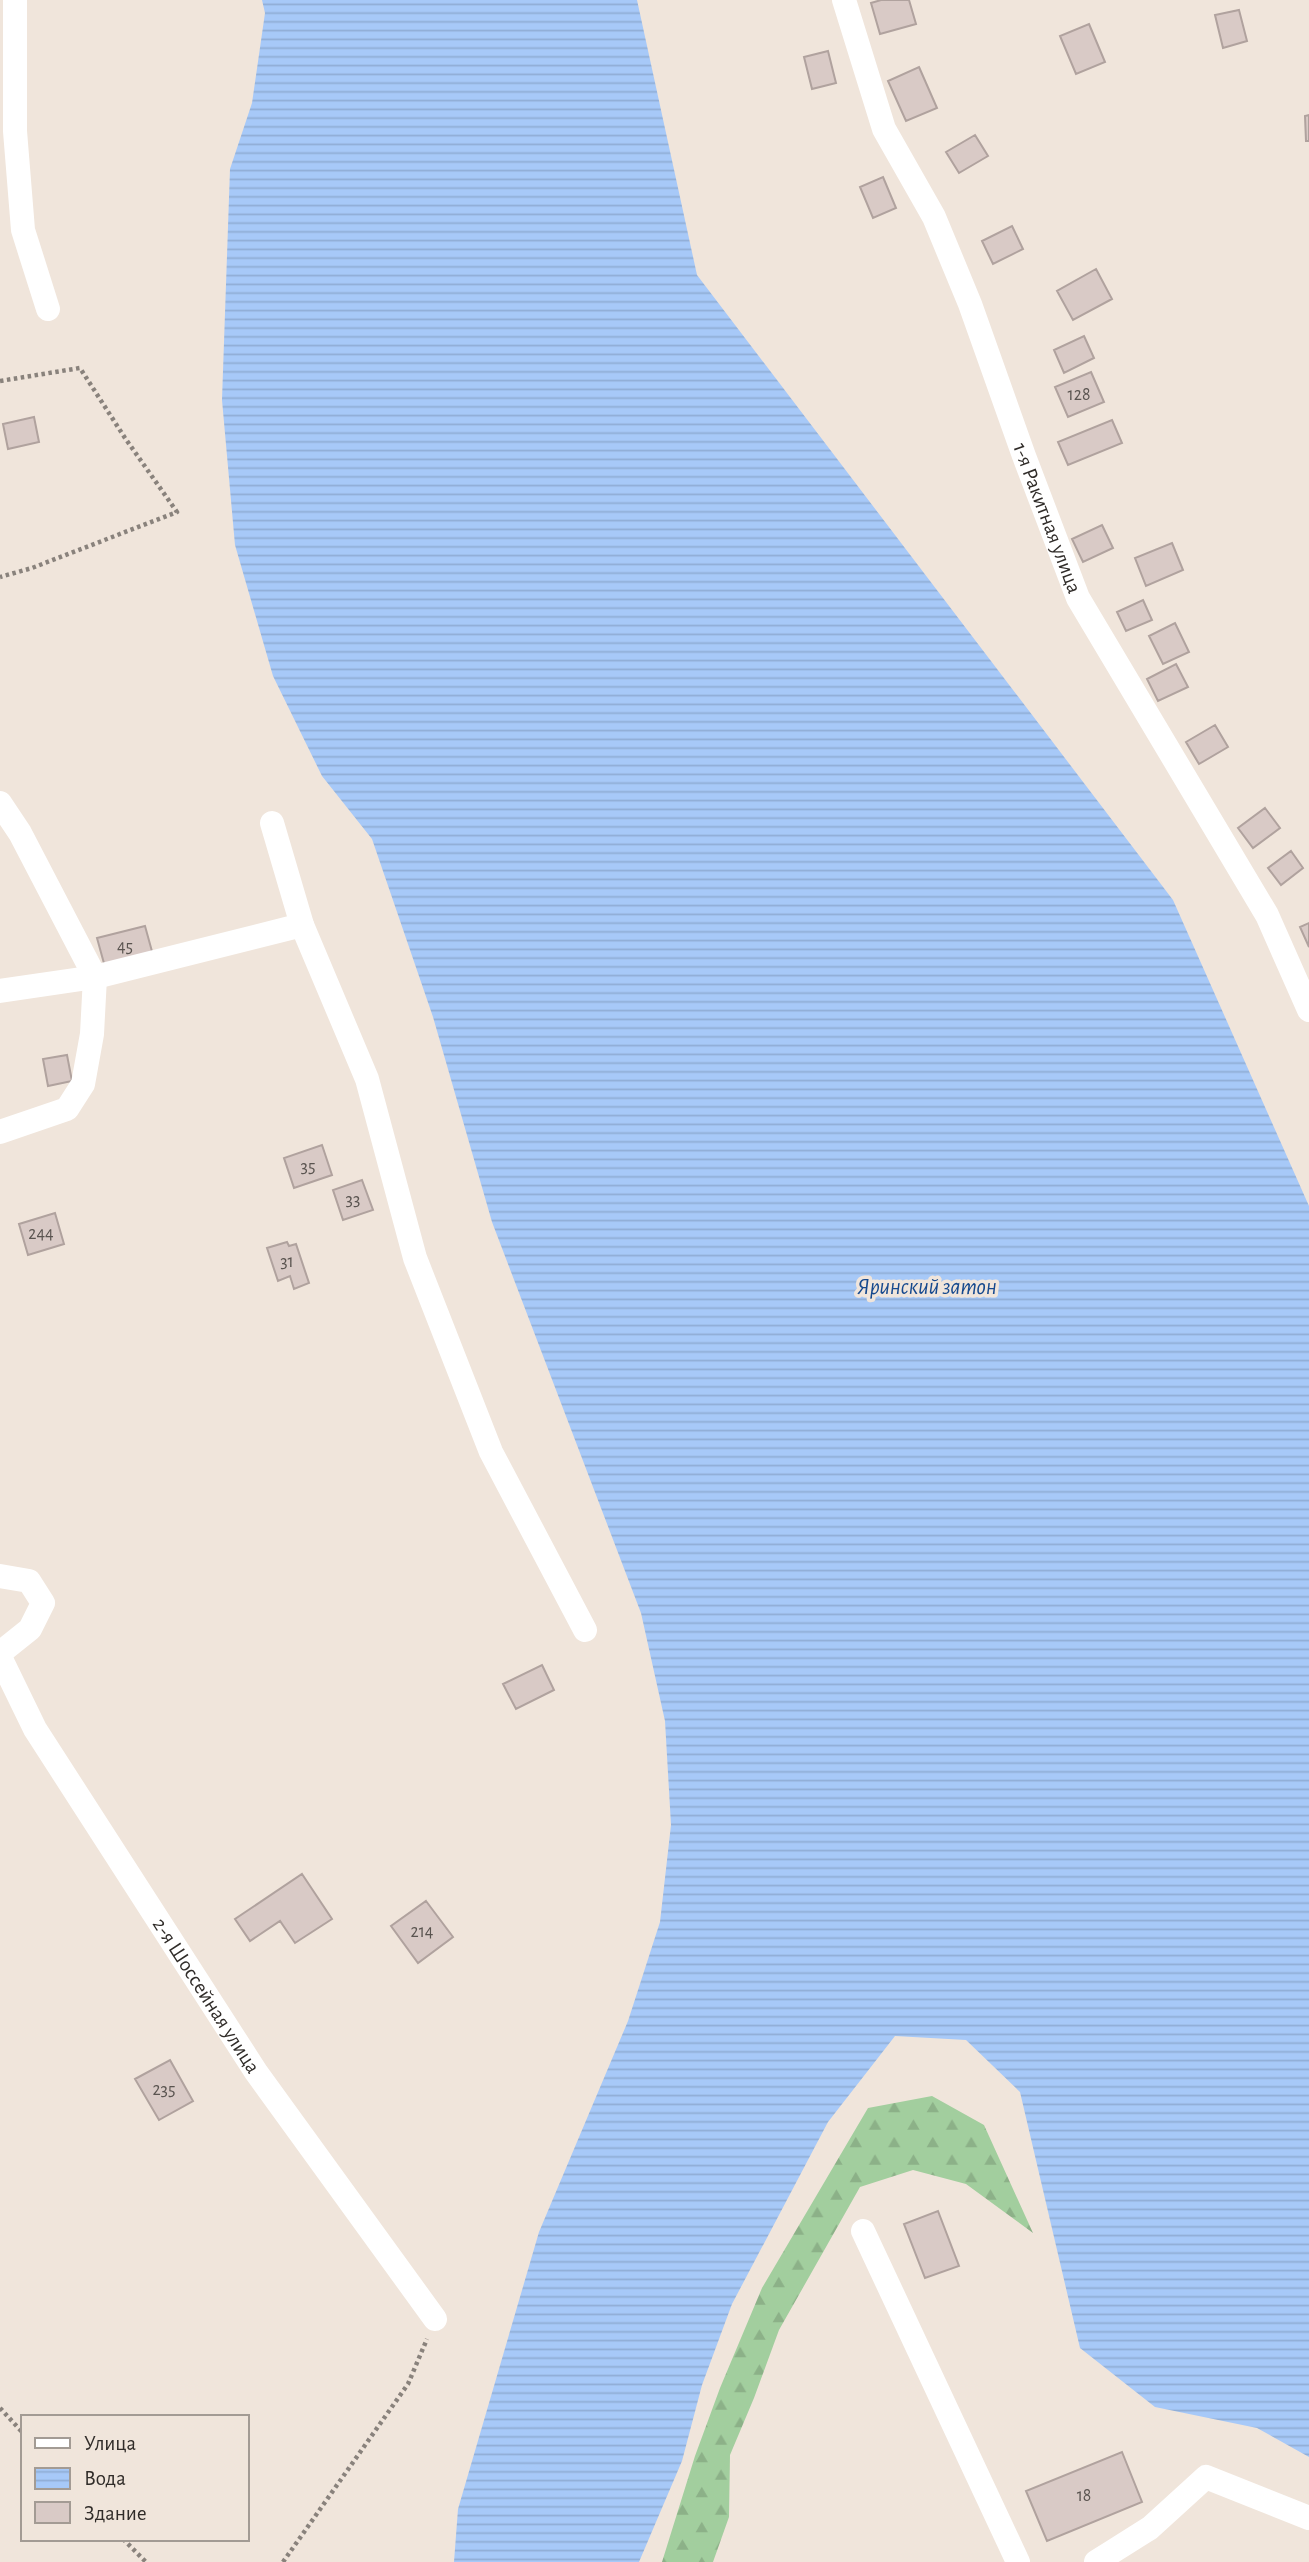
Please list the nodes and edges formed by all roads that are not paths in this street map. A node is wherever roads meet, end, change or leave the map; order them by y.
1 (15, 0) edge
2 (844, 0) edge
3 (48, 309) dead end
4 (0, 803) edge
5 (272, 823) dead end
6 (302, 925) junction
7 (95, 977) junction
8 (0, 990) edge
9 (1309, 1010) edge
10 (0, 1132) edge
11 (0, 1577) edge
12 (585, 1630) dead end
13 (0, 1655) edge
14 (863, 2231) dead end
15 (435, 2319) road end
16 (1309, 2518) edge
17 (1018, 2562) edge
18 (1096, 2562) edge

1 - 3 street
2 - 9 street, 1-я Ракитная улица
4 - 7 street
5 - 6 street
6 - 7 street
6 - 12 street
7 - 8 street
7 - 10 street
11 - 13 street
13 - 15 street, 2-я Шоссейная улица
14 - 17 street
16 - 18 street

